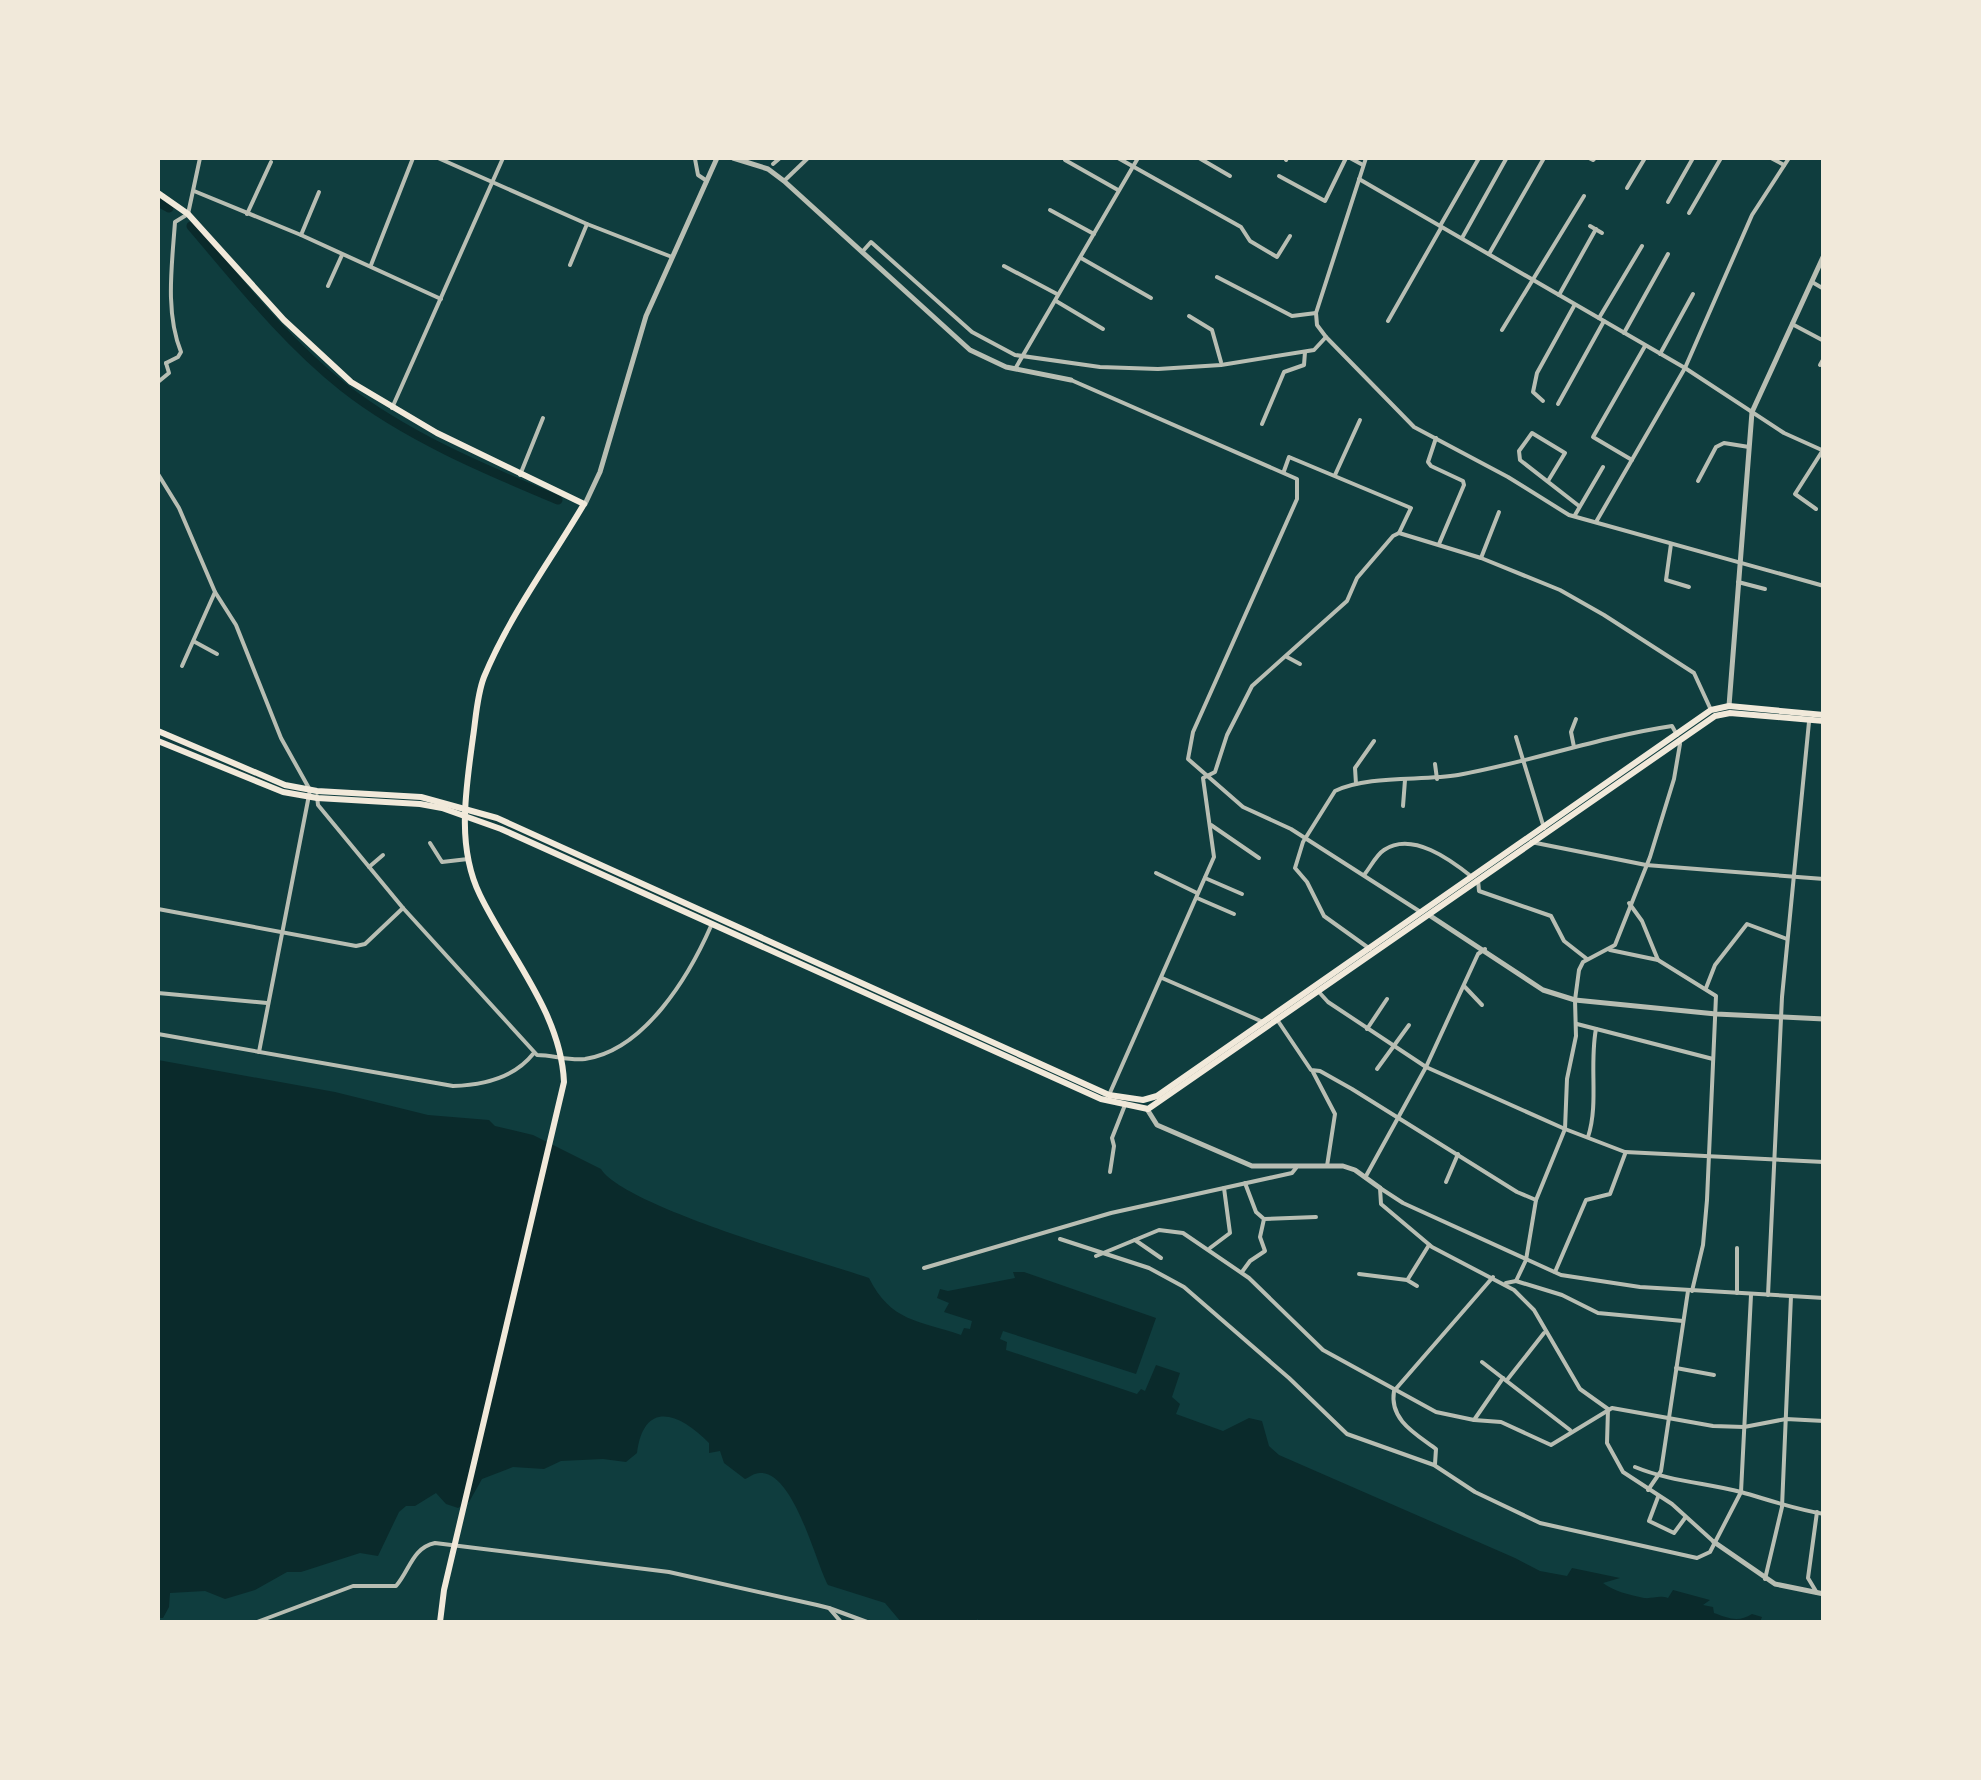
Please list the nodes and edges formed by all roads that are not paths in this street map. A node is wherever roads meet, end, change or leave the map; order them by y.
1 (200, 158) edge
2 (413, 158) edge
3 (438, 158) edge
4 (502, 158) edge
5 (695, 158) edge
6 (717, 158) edge
7 (733, 158) edge
8 (780, 158) edge
9 (808, 158) edge
10 (1118, 158) edge
11 (1138, 158) edge
12 (1199, 158) edge
13 (1348, 158) edge
14 (1366, 158) edge
15 (1479, 158) edge
16 (1544, 158) edge
17 (1645, 158) edge
18 (1693, 158) edge
19 (1722, 158) edge
20 (1771, 158) edge
21 (1790, 158) edge
22 (1506, 159) edge
23 (1066, 160) edge
24 (270, 162) dead end
25 (773, 164) dead end
26 (1363, 165) junction
27 (1784, 165) junction
28 (1133, 166) junction
29 (1230, 176) dead end
30 (1279, 176) dead end
31 (1359, 178) junction
32 (706, 180) junction
33 (784, 181) junction
34 (492, 182) junction
35 (1627, 188) dead end
36 (1119, 190) junction
37 (194, 191) junction
38 (320, 192) dead end
39 (158, 193) edge
40 (1584, 196) dead end
41 (1668, 202) dead end
42 (1050, 210) dead end
43 (1689, 213) dead end
44 (188, 214) junction
45 (247, 214) junction
46 (588, 224) junction
47 (1590, 226) dead end
48 (1440, 227) junction
49 (301, 234) junction
50 (1094, 234) junction
51 (1290, 236) dead end
52 (1462, 239) junction
53 (1642, 246) dead end
54 (862, 253) junction
55 (1488, 254) junction
56 (1668, 254) dead end
57 (342, 255) junction
58 (1824, 256) edge
59 (672, 257) junction
60 (1081, 258) junction
61 (570, 264) dead end
62 (1004, 266) dead end
63 (370, 267) junction
64 (1217, 277) dead end
65 (1532, 279) junction
66 (1812, 282) junction
67 (328, 286) dead end
68 (1824, 288) edge
69 (1558, 294) junction
70 (1694, 294) dead end
71 (440, 298) junction
72 (1057, 298) junction
73 (1150, 298) dead end
74 (1575, 304) junction
75 (1316, 313) junction
76 (1189, 316) dead end
77 (1602, 320) junction
78 (1388, 322) dead end
79 (1792, 324) junction
80 (1103, 330) dead end
81 (1502, 330) dead end
82 (1624, 333) junction
83 (1326, 337) junction
84 (1824, 340) edge
85 (1645, 345) junction
86 (1304, 352) junction
87 (1660, 354) junction
88 (1022, 356) junction
89 (1824, 358) edge
90 (158, 359) edge
91 (166, 363) junction
92 (1221, 364) junction
93 (1820, 365) dead end
94 (1685, 368) junction
95 (1015, 369) junction
96 (1072, 380) joint
97 (158, 382) edge
98 (1543, 401) dead end
99 (1558, 404) dead end
100 (392, 408) junction
101 (1752, 412) junction
102 (543, 418) dead end
103 (1360, 420) dead end
104 (1262, 424) dead end
105 (1436, 438) junction
106 (1749, 447) junction
107 (1823, 451) edge
108 (1632, 460) junction
109 (1603, 468) dead end
110 (1284, 470) junction
111 (158, 474) edge
112 (520, 475) junction
113 (1335, 475) junction
114 (1548, 481) junction
115 (1698, 481) dead end
116 (584, 504) junction
117 (1580, 506) junction
118 (1816, 509) dead end
119 (1499, 512) dead end
120 (1574, 517) junction
121 (1596, 522) junction
122 (1399, 534) junction
123 (1439, 544) junction
124 (1671, 544) junction
125 (1481, 558) junction
126 (1740, 564) junction
127 (1659, 578) dead end
128 (1666, 580) junction
129 (1738, 582) junction
130 (1824, 586) edge
131 (1688, 587) dead end
132 (1765, 589) dead end
133 (215, 592) junction
134 (194, 642) junction
135 (217, 654) dead end
136 (1287, 657) junction
137 (1300, 664) dead end
138 (182, 666) dead end
139 (1728, 706) junction
140 (1711, 710) junction
141 (1809, 717) junction
142 (1824, 718) edge
143 (1576, 719) dead end
144 (158, 732) edge
145 (1678, 736) junction
146 (1516, 737) dead end
147 (158, 741) edge
148 (1374, 741) dead end
149 (1574, 747) junction
150 (1522, 761) junction
151 (1435, 764) dead end
152 (1207, 774) junction
153 (1437, 778) junction
154 (1405, 780) junction
155 (1356, 784) junction
156 (313, 794) junction
157 (1403, 806) dead end
158 (465, 812) junction
159 (1210, 825) junction
160 (1544, 828) junction
161 (1306, 838) junction
162 (1530, 841) junction
163 (430, 843) dead end
164 (384, 855) dead end
165 (1259, 858) dead end
166 (468, 859) junction
167 (1646, 865) junction
168 (369, 866) junction
169 (1156, 873) dead end
170 (1364, 876) junction
171 (1793, 876) junction
172 (1205, 878) junction
173 (1475, 879) junction
174 (1824, 880) edge
175 (1242, 894) dead end
176 (1198, 896) junction
177 (1629, 903) junction
178 (403, 908) junction
179 (158, 909) edge
180 (1425, 913) junction
181 (1234, 914) dead end
182 (715, 920) junction
183 (282, 934) junction
184 (1787, 939) junction
185 (1484, 949) junction
186 (1610, 950) junction
187 (1372, 951) junction
188 (1587, 959) junction
189 (1658, 960) junction
190 (1162, 978) junction
191 (1464, 986) junction
192 (1706, 988) junction
193 (1316, 989) junction
194 (158, 994) edge
195 (1387, 999) dead end
196 (1575, 1000) junction
197 (268, 1003) junction
198 (1482, 1004) dead end
199 (1716, 1014) junction
200 (1275, 1017) junction
201 (1781, 1018) junction
202 (1824, 1019) edge
203 (1263, 1022) junction
204 (1577, 1024) junction
205 (1409, 1025) dead end
206 (1367, 1028) junction
207 (1596, 1029) junction
208 (158, 1034) edge
209 (1393, 1045) junction
210 (259, 1052) junction
211 (534, 1054) junction
212 (1714, 1059) junction
213 (1426, 1066) junction
214 (1377, 1069) dead end
215 (1312, 1070) junction
216 (1108, 1095) junction
217 (1143, 1100) junction
218 (1126, 1105) junction
219 (1148, 1109) junction
220 (1398, 1116) junction
221 (1564, 1128) junction
222 (1588, 1138) junction
223 (1625, 1152) junction
224 (1458, 1154) junction
225 (1708, 1157) junction
226 (1774, 1161) junction
227 (1824, 1162) edge
228 (1327, 1166) junction
229 (1296, 1168) junction
230 (1110, 1172) dead end
231 (1366, 1176) junction
232 (1446, 1182) dead end
233 (1245, 1183) junction
234 (1224, 1188) junction
235 (1380, 1188) junction
236 (1536, 1200) junction
237 (1316, 1217) dead end
238 (1264, 1219) junction
239 (1060, 1239) dead end
240 (1134, 1240) junction
241 (1430, 1246) junction
242 (1738, 1248) dead end
243 (1208, 1249) junction
244 (1105, 1253) junction
245 (1096, 1256) dead end
246 (1161, 1258) dead end
247 (1526, 1260) junction
248 (924, 1268) dead end
249 (1242, 1272) junction
250 (1554, 1272) junction
251 (1359, 1274) dead end
252 (1492, 1277) junction
253 (1407, 1280) junction
254 (1516, 1281) junction
255 (1506, 1283) junction
256 (1417, 1286) dead end
257 (1690, 1291) junction
258 (1736, 1294) junction
259 (1751, 1295) junction
260 (1768, 1295) junction
261 (1791, 1296) junction
262 (1824, 1298) edge
263 (1683, 1321) junction
264 (1545, 1332) junction
265 (1482, 1362) dead end
266 (1676, 1368) junction
267 (1714, 1375) dead end
268 (1505, 1379) junction
269 (1394, 1392) junction
270 (1608, 1409) junction
271 (1786, 1419) junction
272 (1474, 1420) junction
273 (1669, 1420) junction
274 (1824, 1421) edge
275 (1744, 1427) junction
276 (1572, 1431) junction
277 (1434, 1465) junction
278 (1635, 1467) dead end
279 (1658, 1476) junction
280 (1648, 1491) junction
281 (1741, 1492) junction
282 (1658, 1497) junction
283 (1782, 1507) junction
284 (1820, 1513) edge
285 (1685, 1518) junction
286 (1714, 1542) junction
287 (1765, 1579) junction
288 (1820, 1594) edge
289 (829, 1608) junction
290 (257, 1622) edge
291 (440, 1622) edge
292 (841, 1622) edge
293 (868, 1622) edge

1 - 37 street
2 - 63 street
3 - 34 street
4 - 34 street
5 - 32 street
6 - 32 street
7 - 33 street
8 - 25 street
9 - 33 street
10 - 28 street
11 - 28 street
12 - 29 street
13 - 26 street
13 - 30 street
14 - 26 street
15 - 48 street
16 - 55 street
17 - 35 street
18 - 41 street
19 - 43 street
20 - 27 street
21 - 27 street
22 - 52 street
23 - 36 street
24 - 45 street
26 - 31 street
27 - 94 street
28 - 36 street
28 - 51 street
31 - 48 street
31 - 75 street
32 - 59 street
33 - 54 street
34 - 46 street
34 - 71 street
36 - 50 street
37 - 44 street
37 - 45 street
38 - 49 street
39 - 44 main road
40 - 65 street
42 - 50 street
44 - 91 street
44 - 100 main road
45 - 49 street
46 - 59 street
46 - 61 street
47 - 69 street
48 - 52 street
48 - 78 street
49 - 57 street
50 - 60 street
52 - 55 street
53 - 77 street
54 - 88 street
54 - 95 street
55 - 65 street
56 - 82 street
57 - 63 street
57 - 67 street
58 - 66 street
59 - 116 street
60 - 72 street
60 - 73 street
62 - 72 street
63 - 71 street
64 - 75 street
65 - 69 street
65 - 81 street
66 - 68 street
66 - 79 street
69 - 74 street
70 - 87 street
71 - 100 street
72 - 80 street
72 - 88 street
74 - 77 street
74 - 98 street
75 - 83 street
76 - 92 street
77 - 82 street
77 - 99 street
79 - 84 street
79 - 101 street
82 - 85 street
83 - 86 street
83 - 105 street
85 - 87 street
85 - 108 street
86 - 92 street
86 - 104 street
87 - 94 street
88 - 92 street
88 - 95 street
89 - 93 street
90 - 91 street
91 - 97 street
94 - 101 street
94 - 108 street
95 - 96 street
96 - 110 street
100 - 112 main road
101 - 106 street
101 - 107 street
102 - 112 street
103 - 113 street
105 - 120 street
105 - 123 street
106 - 115 street
106 - 126 street
107 - 118 street
108 - 121 street
109 - 117 street
110 - 113 street
110 - 152 street
111 - 133 street
112 - 116 main road
113 - 122 street
114 - 114 street
114 - 117 street
116 - 158 main road
117 - 120 street
119 - 125 street
120 - 121 street
121 - 124 street
122 - 123 street
122 - 136 street
123 - 125 street
124 - 126 street
124 - 128 street
125 - 140 street
126 - 129 street
126 - 130 street
127 - 128 street
128 - 131 street
129 - 132 street
129 - 139 street
133 - 134 street
133 - 156 street
134 - 135 street
134 - 138 street
136 - 137 street
136 - 152 street
139 - 140 main road
139 - 141 main road
140 - 145 main road
141 - 142 main road
141 - 145 main road
141 - 171 street
143 - 149 street
144 - 156 main road
145 - 149 street
145 - 160 main road
145 - 162 main road
145 - 167 street
146 - 150 street
147 - 156 main road
148 - 155 street
149 - 150 street
150 - 153 street
150 - 160 street
151 - 153 street
152 - 159 street
152 - 161 street
153 - 154 street
154 - 155 street
154 - 157 street
155 - 161 street
156 - 158 main road
156 - 168 street
156 - 183 street
158 - 166 main road
158 - 182 main road
159 - 165 street
159 - 172 street
160 - 162 main road
161 - 170 street
161 - 187 street
162 - 167 street
162 - 173 main road
163 - 166 street
164 - 168 street
166 - 291 main road
167 - 171 street
167 - 177 street
168 - 178 street
169 - 176 street
170 - 173 street
170 - 180 street
171 - 174 street
171 - 184 street
172 - 175 street
172 - 176 street
173 - 180 main road
173 - 188 street
176 - 181 street
176 - 190 street
177 - 186 street
177 - 189 street
178 - 183 street
178 - 211 street
179 - 183 street
180 - 185 street
180 - 187 main road
182 - 211 street
182 - 216 main road
182 - 218 main road
183 - 197 street
184 - 192 street
184 - 201 street
185 - 191 street
185 - 196 street
186 - 188 street
186 - 189 street
187 - 193 main road
188 - 196 street
189 - 192 street
190 - 203 street
190 - 216 street
191 - 198 street
191 - 213 street
192 - 199 street
193 - 200 main road
193 - 206 street
194 - 197 street
195 - 206 street
196 - 199 street
196 - 204 street
197 - 210 street
199 - 201 street
199 - 212 street
200 - 203 main road
200 - 215 street
200 - 219 main road
201 - 202 street
201 - 226 street
203 - 217 main road
204 - 207 street
204 - 221 street
205 - 209 street
206 - 209 street
207 - 212 street
207 - 222 street
208 - 210 street
209 - 213 street
209 - 214 street
210 - 211 street
212 - 225 street
213 - 220 street
213 - 221 street
215 - 220 street
215 - 228 street
216 - 217 main road
217 - 219 street
218 - 219 main road
218 - 230 street
219 - 229 street
220 - 224 street
220 - 231 street
221 - 222 street
221 - 236 street
222 - 223 street
223 - 225 street
223 - 250 street
224 - 232 street
224 - 236 street
225 - 226 street
225 - 257 street
226 - 227 street
226 - 260 street
228 - 229 street
228 - 231 street
229 - 233 street
231 - 235 street
233 - 234 street
233 - 238 street
234 - 243 street
234 - 248 street
235 - 241 street
235 - 247 street
236 - 247 street
237 - 238 street
238 - 249 street
239 - 244 street
240 - 243 street
240 - 244 street
240 - 246 street
241 - 252 street
241 - 253 street
242 - 258 street
243 - 249 street
244 - 245 street
244 - 277 street
247 - 250 street
247 - 254 street
249 - 269 street
250 - 257 street
251 - 253 street
252 - 255 street
252 - 269 street
253 - 256 street
254 - 255 street
254 - 263 street
255 - 264 street
257 - 258 street
257 - 263 street
258 - 259 street
259 - 260 street
259 - 275 street
260 - 261 street
261 - 262 street
261 - 271 street
263 - 266 street
264 - 268 street
264 - 270 street
265 - 268 street
266 - 267 street
266 - 273 street
268 - 272 street
268 - 276 street
269 - 272 street
269 - 277 street
270 - 273 street
270 - 276 street
270 - 280 street
271 - 274 street
271 - 275 street
271 - 283 street
272 - 276 street
273 - 275 street
273 - 279 street
275 - 281 street
277 - 286 street
278 - 279 street
279 - 280 street
279 - 281 street
280 - 282 street
281 - 283 street
281 - 286 street
282 - 285 street
282 - 285 street
283 - 284 street
283 - 287 street
284 - 288 street
285 - 286 street
286 - 287 street
287 - 288 street
289 - 290 street
289 - 292 street
289 - 293 street

